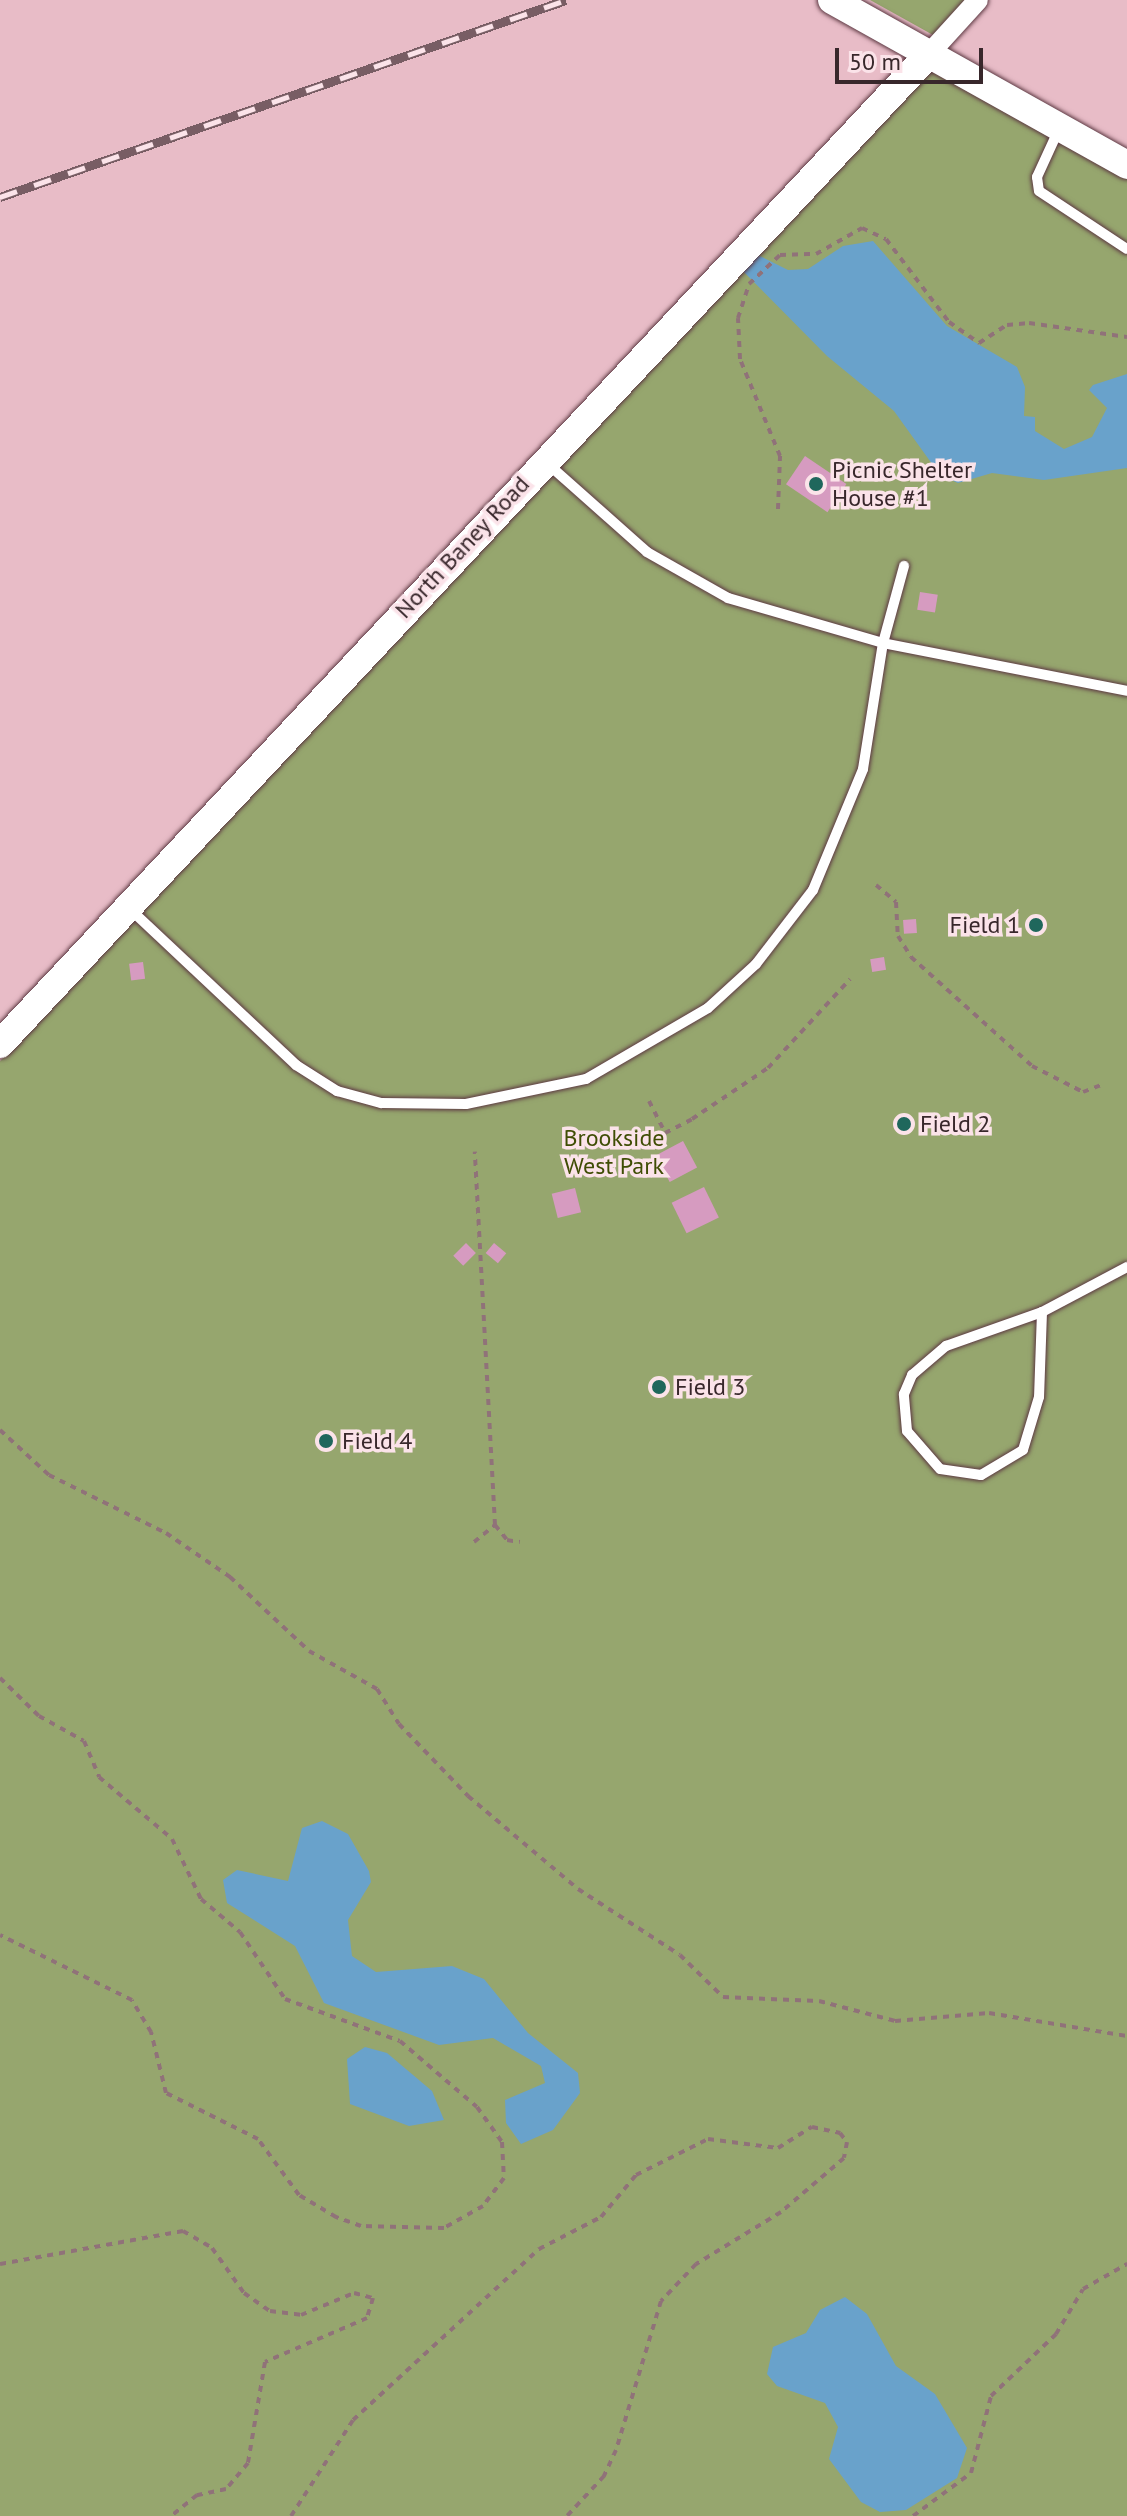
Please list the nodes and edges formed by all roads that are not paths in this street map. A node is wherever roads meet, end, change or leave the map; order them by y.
1 (832, 0) edge
2 (978, 0) edge
3 (928, 55) junction
4 (1060, 127) junction
5 (1127, 165) edge
6 (1127, 249) edge
7 (543, 460) junction
8 (904, 566) dead end
9 (883, 643) junction
10 (1127, 691) edge
11 (128, 907) junction
12 (0, 1044) edge
13 (1127, 1267) edge
14 (1042, 1312) junction

1 - 3 street
2 - 3 street
3 - 4 street
3 - 7 street, North Baney Road
4 - 5 street
4 - 6 lane
7 - 9 lane
7 - 11 street, North Baney Road
8 - 9 lane
9 - 10 lane
9 - 11 lane
11 - 12 street, North Baney Road
13 - 14 lane
14 - 14 lane

